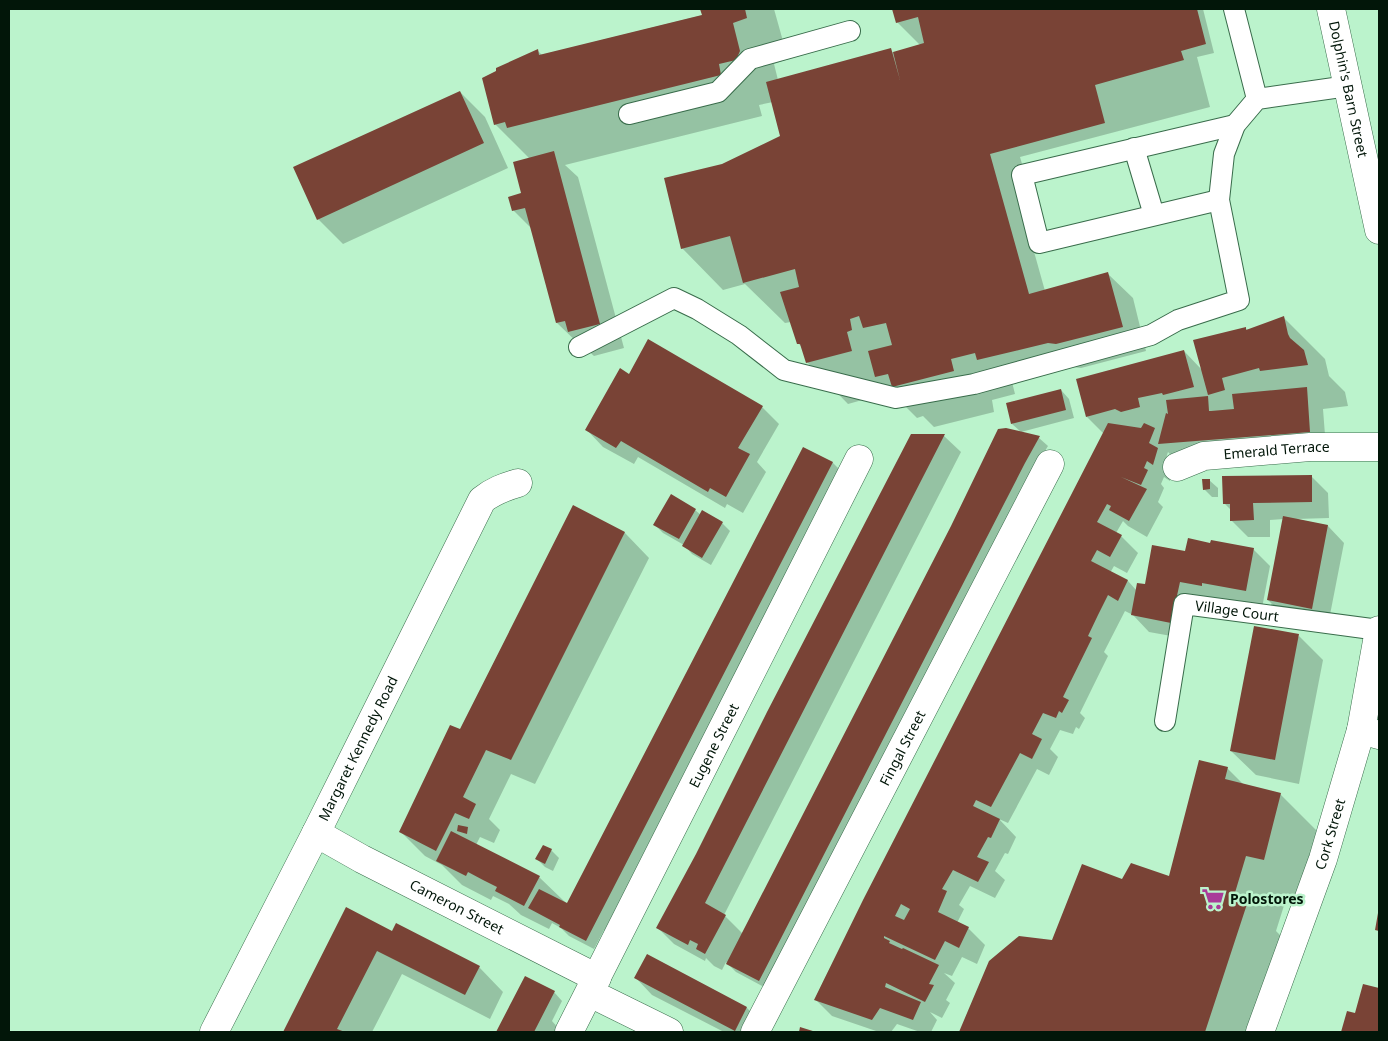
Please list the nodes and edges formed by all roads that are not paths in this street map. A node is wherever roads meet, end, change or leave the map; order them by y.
1 (1234, 9) edge
2 (1331, 9) edge
3 (850, 31) dead end
4 (1348, 86) junction
5 (1257, 99) junction
6 (628, 114) dead end
7 (1235, 125) junction
8 (1134, 148) junction
9 (1219, 200) junction
10 (1154, 215) junction
11 (1379, 230) edge
12 (579, 347) dead end
13 (1379, 447) edge
14 (859, 459) dead end
15 (1050, 464) dead end
16 (1178, 467) dead end
17 (518, 483) dead end
18 (1379, 630) edge
19 (1165, 721) dead end
20 (1370, 732) edge
21 (316, 833) junction
22 (593, 986) junction
23 (214, 1032) edge
24 (569, 1032) edge
25 (669, 1032) edge
26 (755, 1032) edge
27 (1260, 1032) edge

1 - 5 lane
2 - 4 street, Dolphin's Barn Street
3 - 6 lane
4 - 5 lane
4 - 11 street, Dolphin's Barn Street
5 - 7 lane
7 - 8 lane
7 - 9 lane
8 - 10 lane
8 - 10 lane
9 - 10 lane
9 - 12 lane
13 - 16 street, Emerald Terrace
14 - 22 street, Eugene Street
15 - 26 street, Fingal Street
17 - 21 street, Margaret Kennedy Road
18 - 19 lane, Village Court
18 - 20 street, Cork Street
20 - 27 street, Cork Street
21 - 22 street, Cameron Street
21 - 23 street, Margaret Kennedy Road
22 - 24 street, Eugene Street
22 - 25 street, Cameron Street

